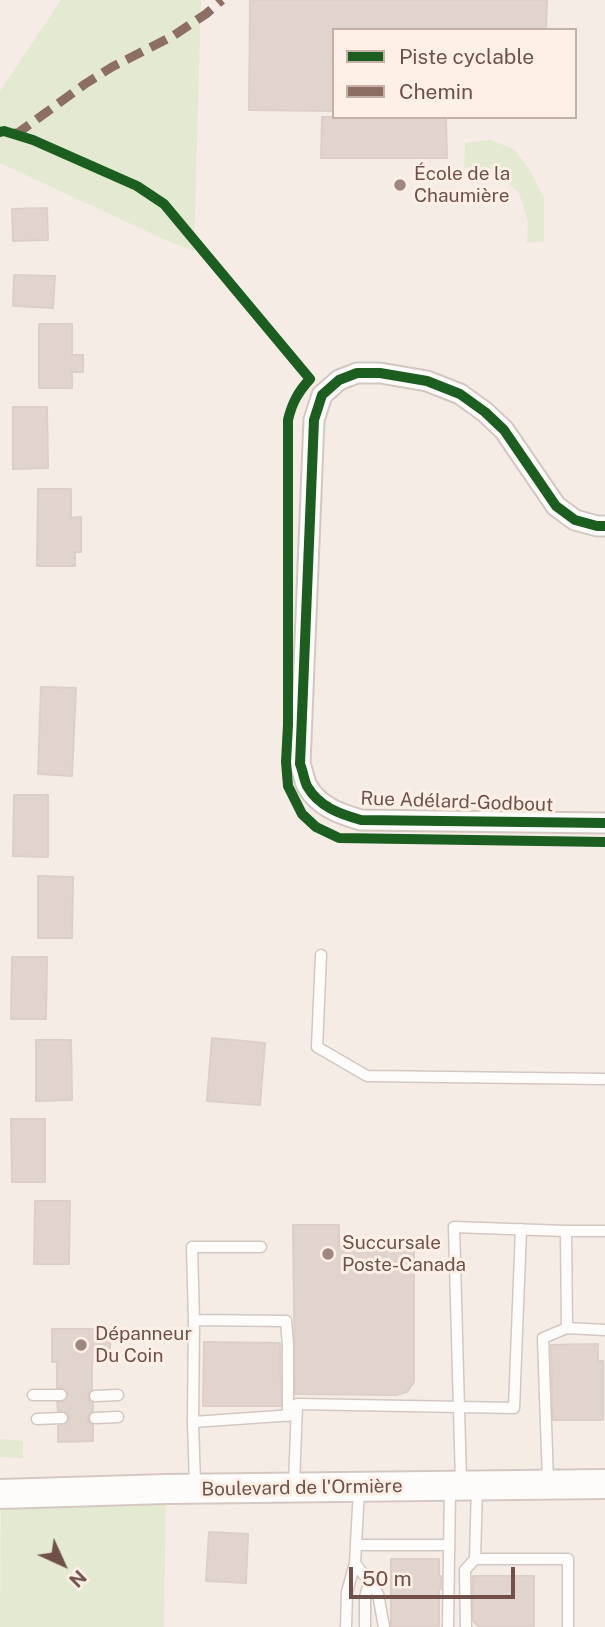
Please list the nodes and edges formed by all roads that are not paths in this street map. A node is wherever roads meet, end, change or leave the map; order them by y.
1 (605, 526) edge
2 (605, 823) edge
3 (321, 955) dead end
4 (605, 1079) edge
5 (521, 1229) junction
6 (566, 1231) junction
7 (605, 1231) edge
8 (261, 1247) dead end
9 (194, 1320) junction
10 (567, 1328) junction
11 (605, 1330) edge
12 (33, 1395) dead end
13 (61, 1395) dead end
14 (118, 1395) dead end
15 (95, 1396) dead end
16 (459, 1407) junction
17 (292, 1416) junction
18 (118, 1417) dead end
19 (62, 1418) dead end
20 (94, 1418) dead end
21 (37, 1419) dead end
22 (193, 1422) junction
23 (605, 1484) edge
24 (548, 1485) junction
25 (463, 1486) junction
26 (359, 1487) junction
27 (293, 1488) junction
28 (195, 1489) junction
29 (0, 1494) edge
30 (356, 1545) junction
31 (449, 1545) junction
32 (475, 1559) junction
33 (355, 1563) junction
34 (369, 1584) junction
35 (346, 1627) edge
36 (365, 1627) edge
37 (384, 1627) edge
38 (448, 1627) edge
39 (466, 1627) edge
40 (568, 1627) edge

1 - 2 street, Rue Adélard-Godbout
3 - 4 lane
5 - 6 lane
5 - 16 lane
5 - 16 lane
6 - 7 lane
6 - 10 lane
8 - 9 lane
9 - 17 lane
9 - 22 lane
10 - 11 lane
10 - 24 lane
12 - 13 lane
14 - 15 lane
16 - 17 lane
16 - 25 lane
17 - 22 lane
17 - 27 lane
18 - 20 lane
19 - 21 lane
22 - 28 lane
23 - 24 main road, Boulevard de l'Ormière
24 - 25 main road, Boulevard de l'Ormière
25 - 26 main road, Boulevard de l'Ormière
25 - 31 lane
25 - 32 lane
26 - 27 main road, Boulevard de l'Ormière
26 - 30 lane
27 - 28 main road, Boulevard de l'Ormière
28 - 29 main road, Boulevard de l'Ormière
30 - 31 lane
30 - 33 lane
31 - 38 lane
32 - 39 lane
32 - 40 lane
33 - 34 lane
33 - 35 lane
34 - 36 lane
34 - 37 lane

